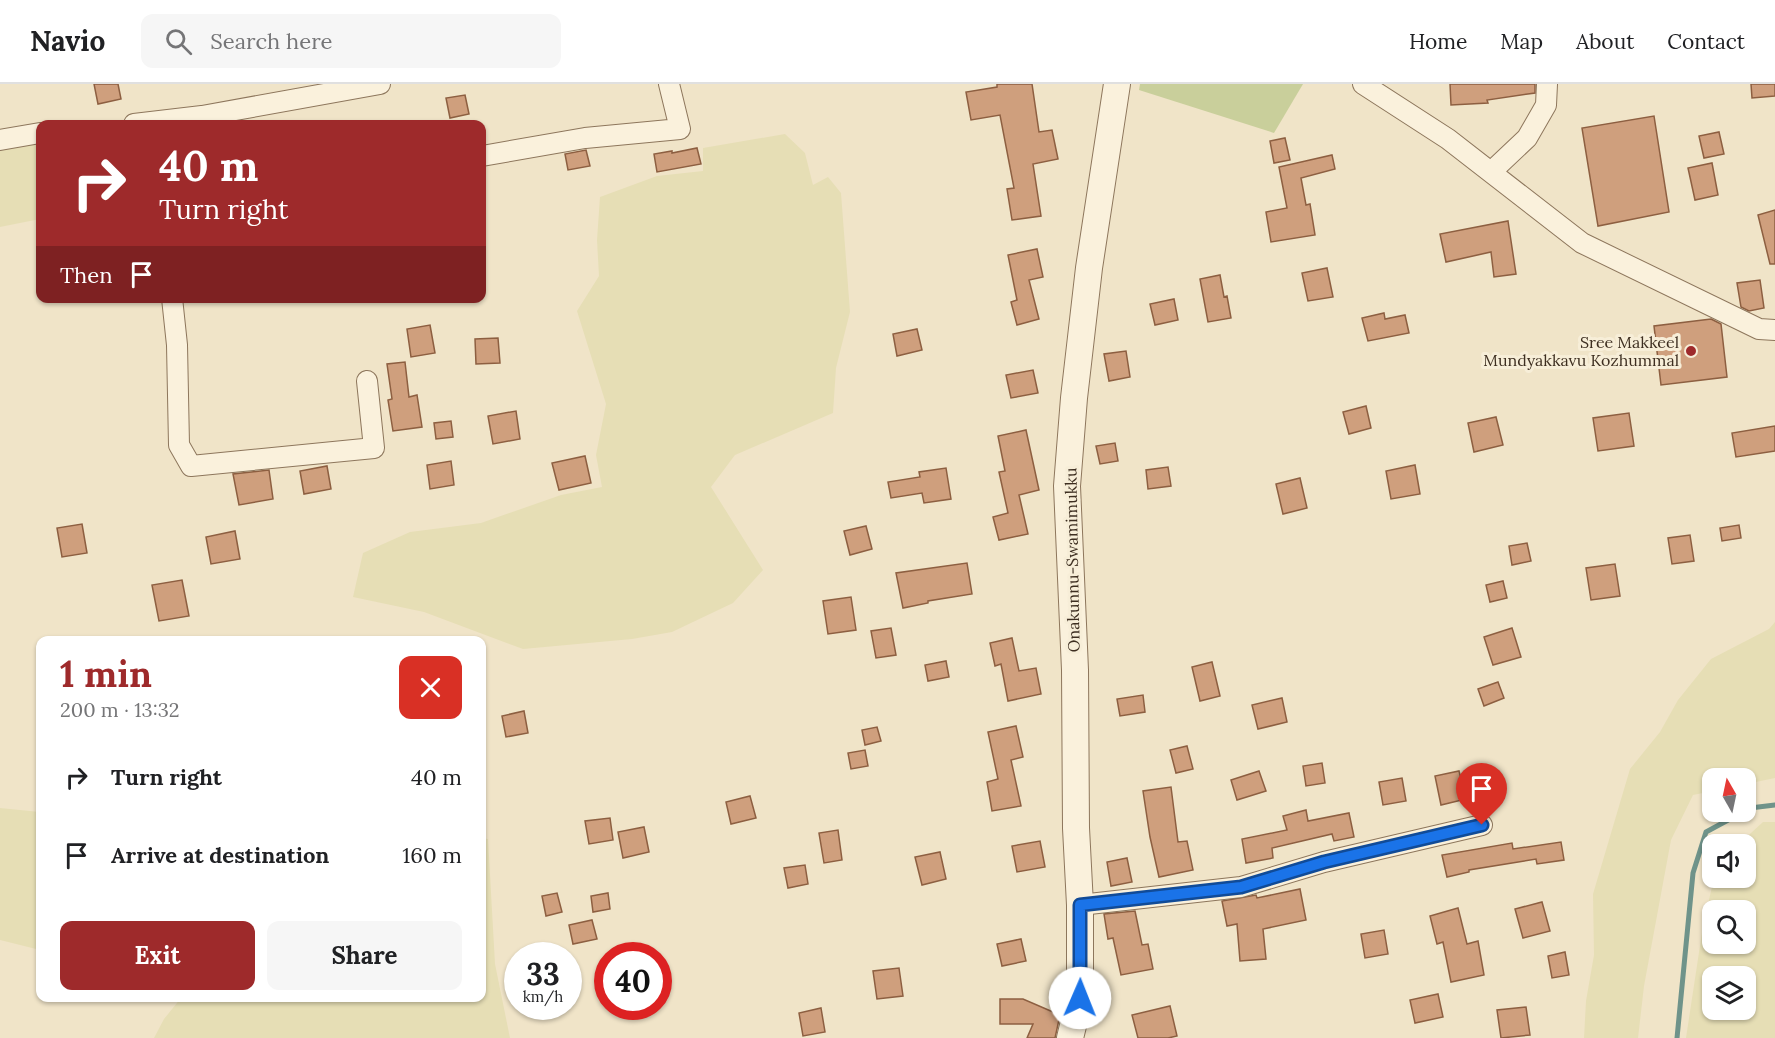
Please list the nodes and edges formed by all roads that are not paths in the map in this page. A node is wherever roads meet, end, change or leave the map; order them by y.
1 (380, 84) edge
2 (669, 84) edge
3 (1117, 84) edge
4 (1363, 84) edge
5 (1547, 84) edge
6 (168, 120) edge
7 (36, 134) edge
8 (0, 140) edge
9 (486, 155) edge
10 (1491, 172) junction
11 (173, 303) edge
12 (1775, 330) edge
13 (367, 381) dead end
14 (1482, 825) dead end
15 (1080, 905) junction
16 (1070, 1038) edge

1 - 6 street
2 - 9 street
3 - 15 street, Onakunnu-Swamimukku
4 - 10 street
5 - 10 street
7 - 8 street
10 - 12 street
11 - 13 street
14 - 15 street
15 - 16 street, Onakunnu-Swamimukku

